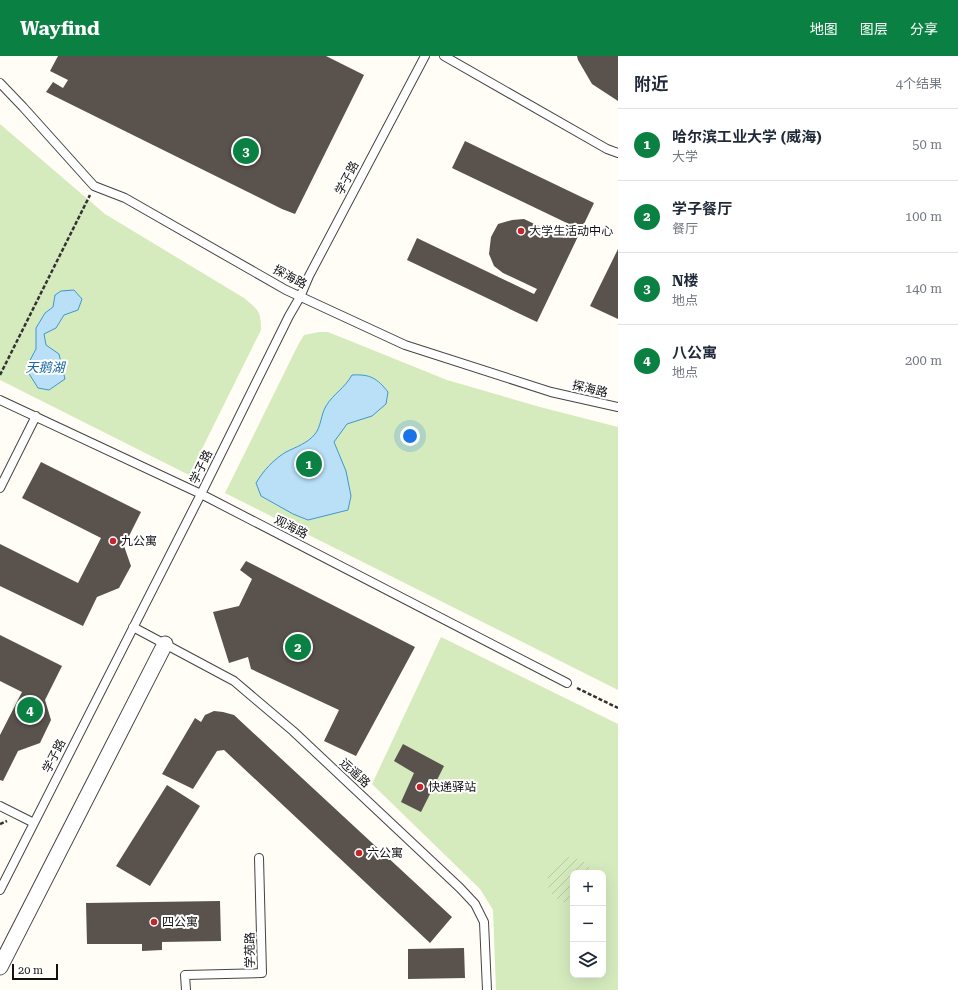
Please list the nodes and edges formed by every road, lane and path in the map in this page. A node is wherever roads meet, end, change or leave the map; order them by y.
1 (425, 56) edge
2 (444, 56) edge
3 (0, 83) edge
4 (618, 153) edge
5 (94, 186) junction
6 (300, 297) junction
7 (0, 375) edge
8 (0, 400) edge
9 (618, 407) edge
10 (36, 416) junction
11 (0, 488) edge
12 (202, 494) junction
13 (133, 627) junction
14 (165, 644) junction
15 (567, 683) joint
16 (618, 708) edge
17 (0, 806) edge
18 (34, 823) junction
19 (259, 858) dead end
20 (0, 890) edge
21 (0, 967) edge
22 (186, 990) edge
23 (487, 990) edge

1 - 6 lane, 学子路
2 - 4 lane
3 - 5 lane, 探海路
5 - 6 lane, 探海路
5 - 7 path
6 - 9 lane, 探海路
6 - 12 lane, 学子路
8 - 10 lane, 观海路
10 - 11 lane
10 - 12 lane, 观海路
12 - 13 lane, 学子路
12 - 15 lane, 观海路
13 - 14 lane, 远遥路
13 - 18 lane, 学子路
14 - 21 street
14 - 23 lane, 远遥路
15 - 16 path
17 - 18 lane
18 - 20 lane, 学子路
19 - 22 lane, 学苑路

